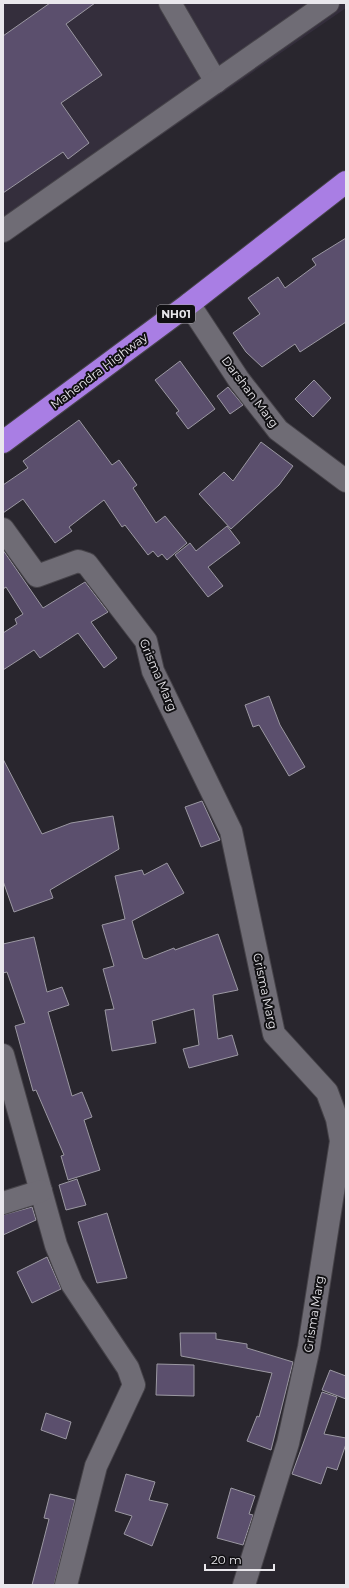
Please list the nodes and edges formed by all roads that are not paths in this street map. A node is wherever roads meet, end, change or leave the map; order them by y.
1 (170, 3) edge
2 (328, 3) edge
3 (216, 82) junction
4 (346, 182) edge
5 (3, 231) edge
6 (189, 304) junction
7 (3, 442) edge
8 (346, 481) edge
9 (3, 529) edge
10 (3, 1055) edge
11 (41, 1191) junction
12 (3, 1203) edge
13 (66, 1585) edge
14 (244, 1585) edge

1 - 3 street
2 - 3 street
3 - 5 street
4 - 6 highway, Mahendra Highway / NH01
6 - 7 highway, Mahendra Highway / NH01
6 - 8 street, Darshan Marg
9 - 14 street, Grisma Marg
10 - 11 street
11 - 12 street
11 - 13 street

